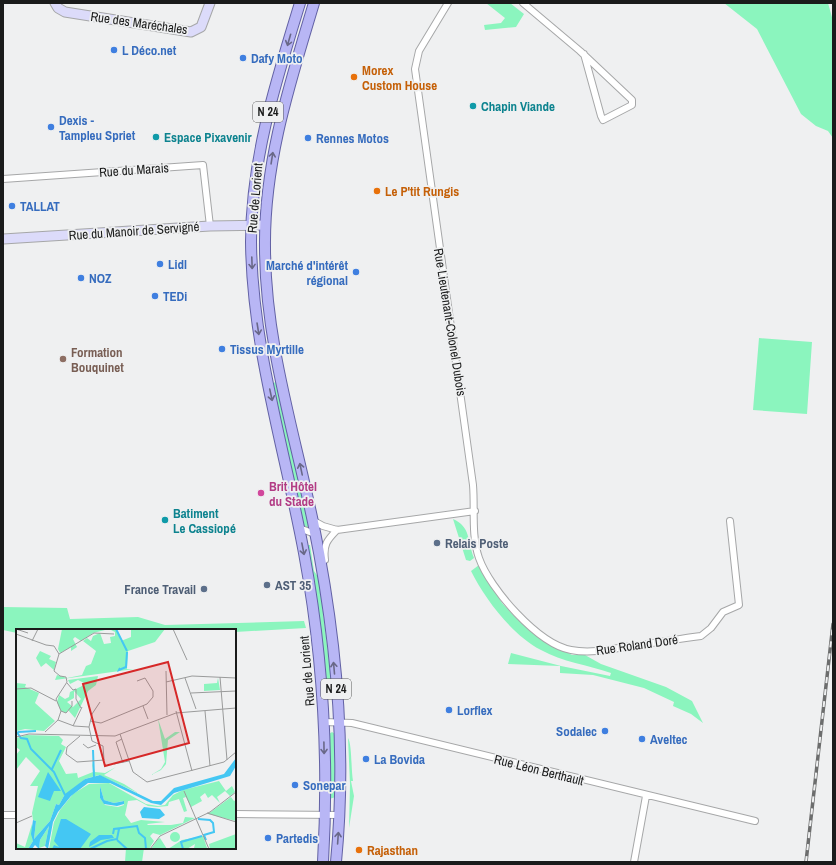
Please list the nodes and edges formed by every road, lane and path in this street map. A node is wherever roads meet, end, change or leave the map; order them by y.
1 (54, 3) edge
2 (210, 3) edge
3 (300, 3) edge
4 (314, 3) edge
5 (448, 3) edge
6 (523, 3) edge
7 (584, 54) junction
8 (273, 95) junction
9 (285, 98) junction
10 (3, 179) edge
11 (252, 225) junction
12 (265, 225) junction
13 (210, 226) junction
14 (3, 239) edge
15 (267, 376) junction
16 (279, 376) junction
17 (475, 511) junction
18 (312, 520) junction
19 (730, 521) dead end
20 (299, 528) junction
21 (337, 530) junction
22 (315, 534) junction
23 (328, 607) junction
24 (338, 721) junction
25 (324, 722) junction
26 (646, 796) junction
27 (236, 814) edge
28 (326, 814) junction
29 (3, 815) edge
30 (16, 815) edge
31 (339, 815) junction
32 (755, 822) dead end
33 (323, 862) edge
34 (336, 862) edge
35 (634, 862) edge

1 - 2 street, Rue des Maréchales
3 -> 8 main road, Rue de Lorient / N 24
4 - 9 main road, Rue de Lorient / N 24
5 - 17 street, Rue Lieutenant-Colonel Dubois
6 - 7 street
7 - 7 street
8 - 9 main road
8 - 11 main road, Rue de Lorient / N 24
12 -> 9 main road, Rue de Lorient / N 24
10 - 13 street, Rue du Marais
11 - 12 street, Rue du Manoir de Servigné
11 - 13 street, Rue du Manoir de Servigné
11 -> 15 main road, Rue de Lorient / N 24
12 - 16 main road, Rue de Lorient / N 24
13 - 14 street, Rue du Manoir de Servigné
15 - 16 street
15 -> 20 main road, Rue de Lorient / N 24
18 -> 16 main road, Rue de Lorient / N 24
17 - 19 street, Rue Roland Doré
17 - 21 street
18 - 21 street
18 - 22 main road, Rue de Lorient / N 24
20 - 22 street
20 -> 25 main road, Rue de Lorient / N 24
21 - 23 street, Rue de Lorient
22 - 23 main road, Rue de Lorient / N 24
24 -> 23 main road, Rue de Lorient / N 24
24 - 25 street, Rue Léon Berthault
24 - 26 street, Rue Léon Berthault
24 - 31 main road, Rue de Lorient / N 24
25 -> 28 main road, Rue de Lorient / N 24
26 - 32 street, Rue Léon Berthault
26 - 35 street
27 - 28 street
28 - 31 street
28 - 33 main road, Rue de Lorient / N 24
29 - 30 street
34 -> 31 main road, Rue de Lorient / N 24

